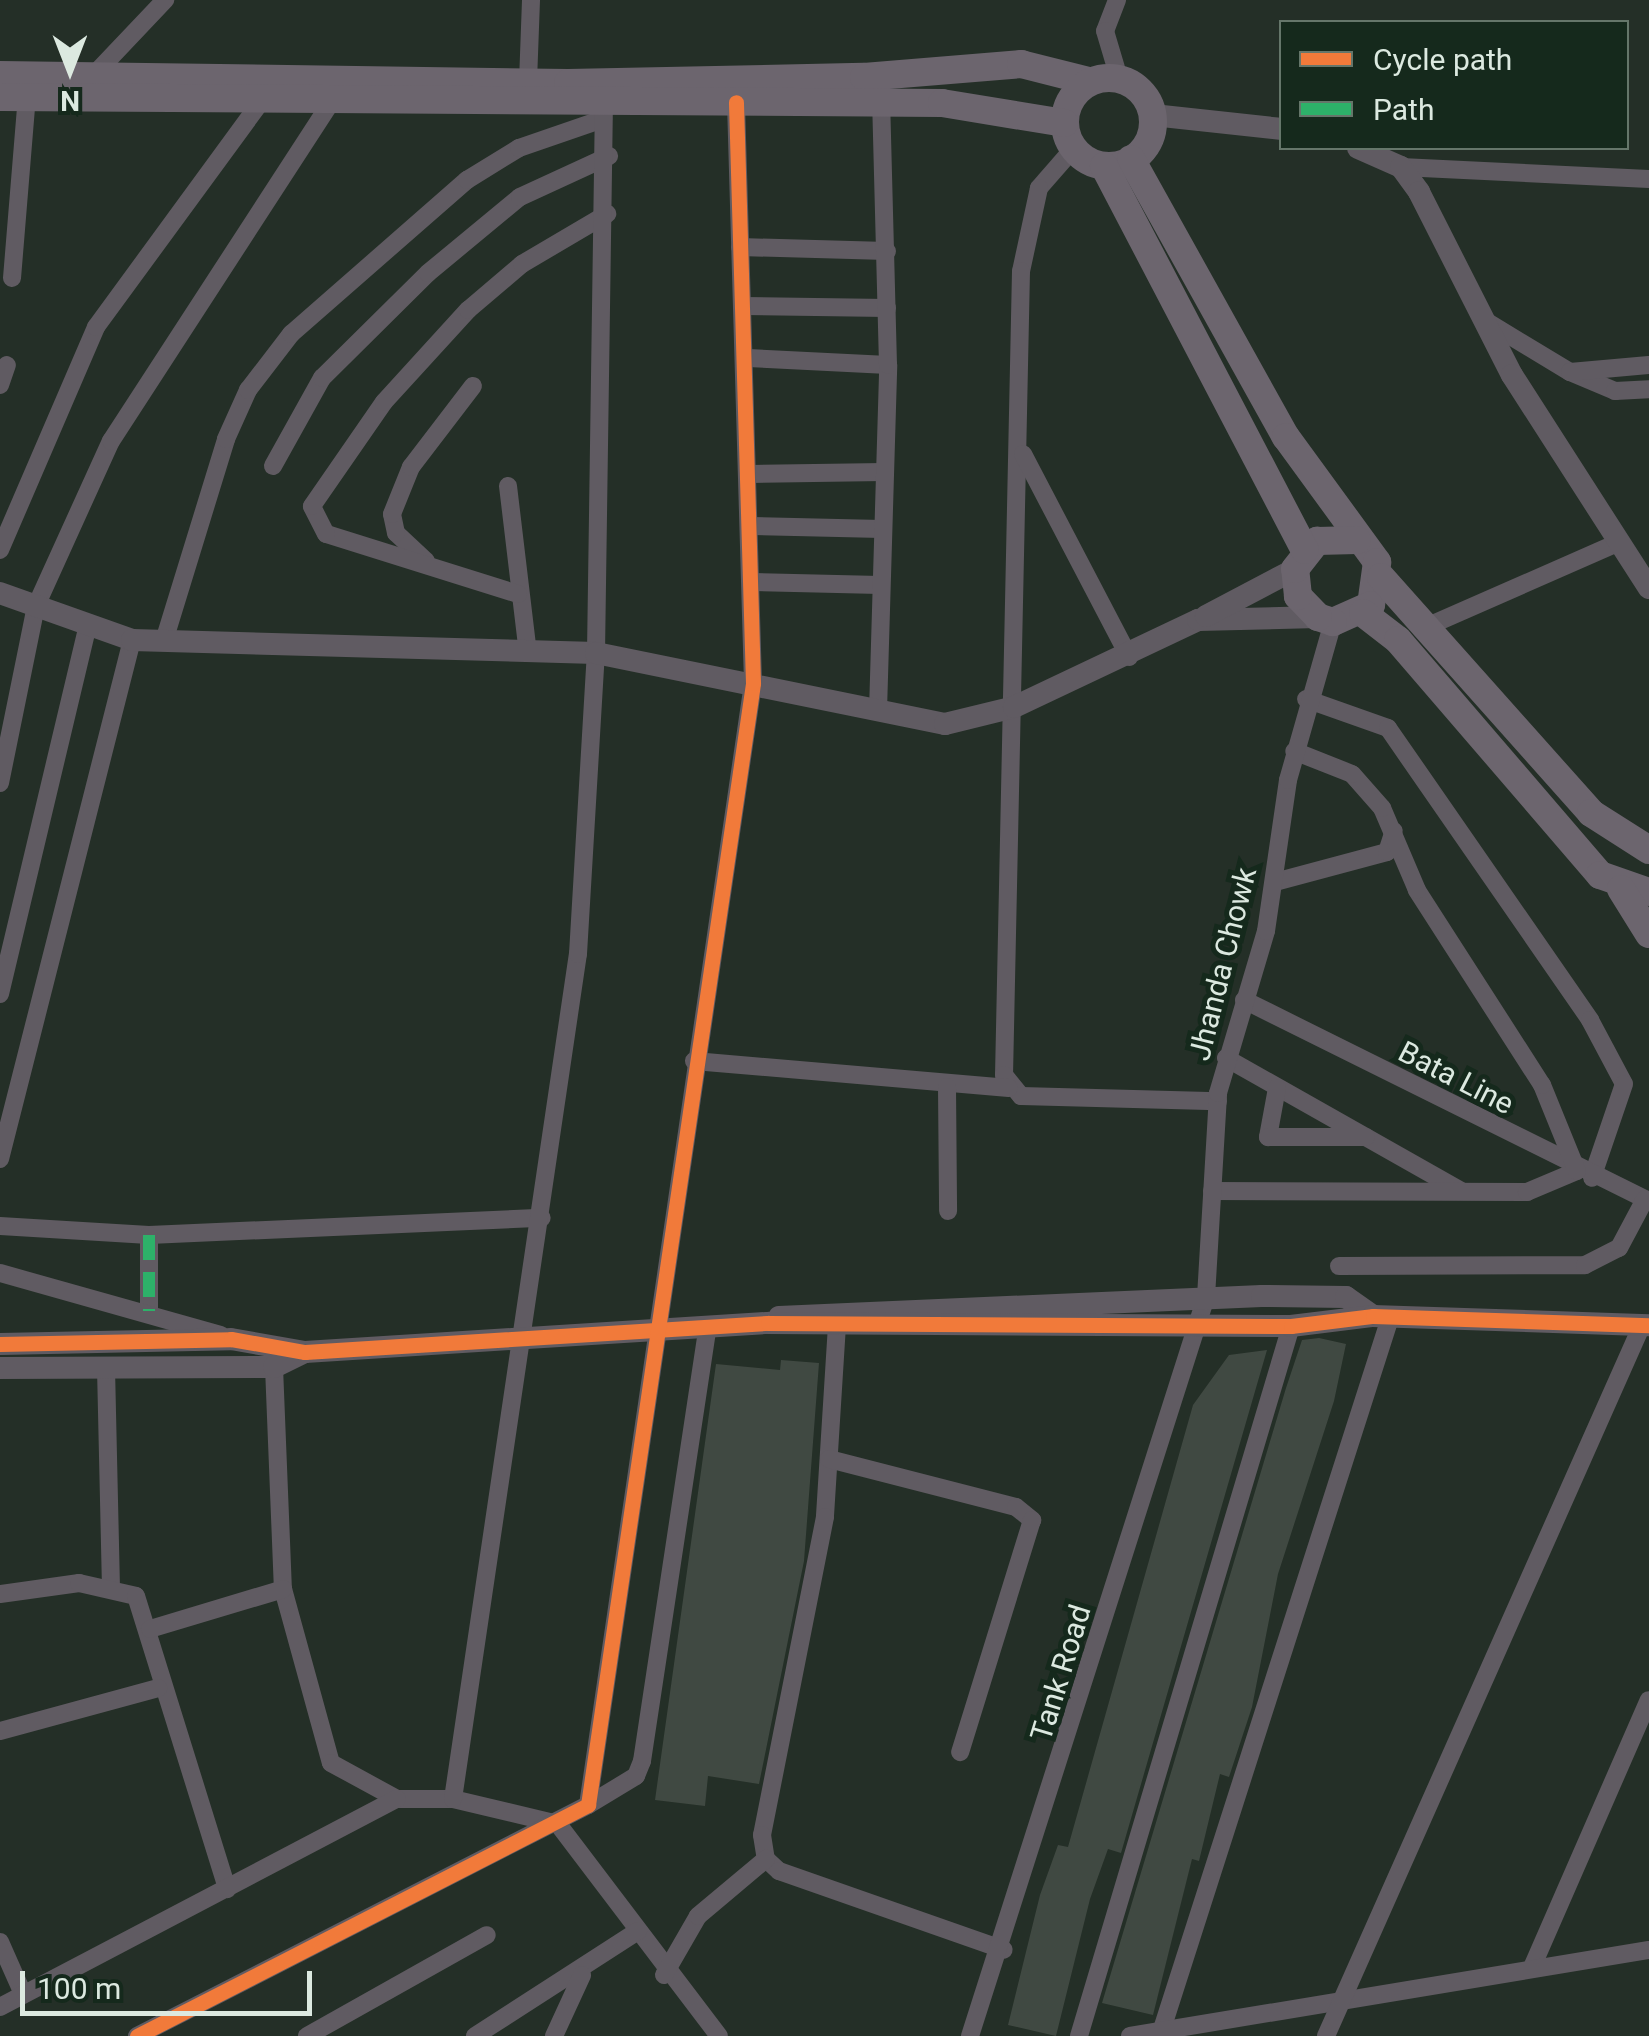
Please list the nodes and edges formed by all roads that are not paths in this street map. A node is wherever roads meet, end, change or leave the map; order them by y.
1 (165, 0) edge
2 (531, 0) edge
3 (1109, 2) edge
4 (0, 75) edge
5 (91, 78) junction
6 (1119, 78) junction
7 (1088, 81) junction
8 (528, 82) junction
9 (14, 97) edge
10 (736, 102) junction
11 (882, 102) junction
12 (260, 103) junction
13 (330, 104) junction
14 (603, 110) junction
15 (1153, 115) junction
16 (1279, 129) edge
17 (1068, 136) junction
18 (1363, 150) edge
19 (609, 156) junction
20 (1118, 163) junction
21 (1401, 167) junction
22 (1649, 179) edge
23 (607, 214) junction
24 (740, 247) junction
25 (887, 251) junction
26 (12, 278) dead end
27 (743, 306) junction
28 (887, 308) junction
29 (1484, 320) junction
30 (748, 358) junction
31 (7, 365) dead end
32 (888, 365) junction
33 (1649, 366) edge
34 (1570, 372) junction
35 (0, 385) edge
36 (472, 386) dead end
37 (1649, 389) edge
38 (1022, 454) junction
39 (273, 466) dead end
40 (884, 472) junction
41 (750, 474) junction
42 (508, 486) dead end
43 (752, 526) junction
44 (882, 528) junction
45 (1357, 540) junction
46 (1620, 542) junction
47 (0, 550) edge
48 (1300, 560) junction
49 (433, 567) junction
50 (1380, 577) junction
51 (752, 582) junction
52 (880, 584) junction
53 (1649, 588) edge
54 (0, 593) edge
55 (518, 594) junction
56 (36, 606) junction
57 (1363, 613) junction
58 (1198, 620) junction
59 (1326, 620) junction
60 (88, 625) junction
61 (1426, 627) junction
62 (132, 640) junction
63 (164, 641) junction
64 (527, 646) junction
65 (596, 652) junction
66 (1129, 657) junction
67 (753, 683) junction
68 (1306, 699) junction
69 (1014, 706) junction
70 (878, 712) junction
71 (1294, 751) junction
72 (0, 784) edge
73 (1394, 830) junction
74 (1649, 850) edge
75 (1275, 882) junction
76 (1635, 891) edge
77 (1649, 934) edge
78 (0, 994) edge
79 (1244, 1000) junction
80 (1226, 1058) junction
81 (694, 1061) junction
82 (946, 1087) junction
83 (1009, 1088) junction
84 (1276, 1088) junction
85 (1218, 1101) junction
86 (1366, 1137) junction
87 (0, 1159) edge
88 (1585, 1174) junction
89 (1212, 1191) junction
90 (1463, 1192) junction
91 (1647, 1200) edge
92 (948, 1211) dead end
93 (542, 1218) junction
94 (0, 1226) edge
95 (149, 1235) junction
96 (1339, 1266) dead end
97 (0, 1273) edge
98 (1206, 1296) junction
99 (149, 1311) junction
100 (1382, 1317) junction
101 (768, 1322) junction
102 (1197, 1324) junction
103 (836, 1325) junction
104 (1645, 1325) edge
105 (1291, 1326) junction
106 (708, 1327) junction
107 (652, 1333) junction
108 (231, 1339) junction
109 (524, 1339) junction
110 (0, 1344) edge
111 (305, 1352) junction
112 (274, 1367) junction
113 (0, 1368) edge
114 (106, 1368) junction
115 (829, 1459) junction
116 (111, 1586) junction
117 (282, 1589) junction
118 (0, 1594) edge
119 (150, 1629) junction
120 (158, 1688) junction
121 (1649, 1700) edge
122 (0, 1730) edge
123 (960, 1752) dead end
124 (453, 1799) junction
125 (398, 1800) junction
126 (588, 1805) junction
127 (558, 1824) junction
128 (766, 1858) junction
129 (227, 1889) junction
130 (638, 1930) junction
131 (487, 1935) dead end
132 (0, 1942) edge
133 (1004, 1950) junction
134 (1649, 1950) edge
135 (1534, 1965) junction
136 (582, 1975) junction
137 (664, 1976) junction
138 (22, 1994) junction
139 (1336, 2006) junction
140 (0, 2007) edge
141 (1163, 2026) junction
142 (1184, 2030) edge
143 (137, 2036) edge
144 (306, 2036) edge
145 (476, 2036) edge
146 (554, 2036) edge
147 (719, 2036) edge
148 (970, 2036) edge
149 (1079, 2036) edge
150 (1130, 2036) edge
151 (1326, 2036) edge

1 - 5 street
2 - 8 street
3 - 6 street
4 - 5 main road
5 - 8 main road
6 - 7 main road
6 - 15 main road
7 - 8 main road
7 - 17 main road
9 - 12 main road
9 - 26 street
10 - 11 main road
10 - 14 main road
10 - 24 street
11 - 17 main road
11 - 25 street
12 - 13 main road
12 - 47 street
13 - 14 main road
13 - 56 street
14 - 19 street
14 - 63 street
15 - 16 street
15 - 20 main road
17 - 20 main road
17 - 38 street
18 - 21 street
19 - 23 street
19 - 39 street
20 - 45 main road
20 - 48 main road
21 - 22 street
21 - 29 street
23 - 49 street
23 - 65 street
24 - 25 street
24 - 27 street
25 - 28 street
27 - 28 street
27 - 30 street
28 - 32 street
29 - 34 street
29 - 46 street
30 - 32 street
30 - 41 street
31 - 35 street
32 - 40 street
33 - 34 street
34 - 37 street
36 - 49 street
38 - 66 street
38 - 69 street
40 - 41 street
40 - 44 street
41 - 43 street
42 - 55 street
43 - 44 street
43 - 51 street
44 - 52 street
45 - 48 main road
45 - 50 main road
46 - 53 street
46 - 61 street
48 - 58 street
48 - 59 main road
49 - 55 street
50 - 57 main road
50 - 61 main road
51 - 52 street
51 - 67 street
52 - 70 street
54 - 56 street
55 - 64 street
56 - 60 street
56 - 72 street
57 - 59 main road
57 - 76 main road
58 - 59 street
58 - 66 street
59 - 68 street, Jhanda Chowk
60 - 62 street
60 - 78 street
61 - 74 main road
62 - 63 street
62 - 87 street
63 - 64 street
64 - 65 street
65 - 67 street
65 - 93 street
66 - 69 street
67 - 70 street
67 - 81 street
68 - 71 street, Jhanda Chowk
68 - 88 street
69 - 70 street
69 - 83 street
71 - 73 street
71 - 75 street, Jhanda Chowk
73 - 75 street
73 - 88 street
75 - 79 street, Jhanda Chowk
76 - 77 main road
79 - 80 street, Jhanda Chowk
79 - 88 street, Bata Line
80 - 84 street
80 - 85 street, Jhanda Chowk
81 - 82 street
81 - 107 street
82 - 83 street
82 - 92 street
83 - 85 street
84 - 86 street
84 - 86 street
85 - 89 street, Jhanda Chowk
86 - 90 street
88 - 90 street
88 - 91 street, Bata Line
89 - 90 street
89 - 98 street, Jhanda Chowk
91 - 96 street
93 - 95 street
93 - 109 street
94 - 95 street
95 - 99 street
97 - 99 street
98 - 100 street
98 - 101 street
98 - 102 street, Jhanda Chowk
99 - 108 street
100 - 104 street
100 - 105 street
100 - 141 street
101 - 103 street
101 - 106 street
102 - 103 street
102 - 105 street
102 - 133 street, Tank Road
103 - 115 street
104 - 139 street
105 - 149 street
106 - 107 street
106 - 126 street
107 - 109 street
107 - 126 street
108 - 110 street
108 - 111 street
109 - 111 street
109 - 124 street
111 - 112 street
112 - 114 street
112 - 117 street
113 - 114 street
114 - 116 street
115 - 123 street
115 - 128 street
116 - 118 street
116 - 119 street
117 - 119 street
117 - 125 street
119 - 120 street
120 - 122 street
120 - 129 street
121 - 135 street
124 - 125 street
124 - 127 street
125 - 129 street
126 - 127 street
127 - 130 street
127 - 143 street
128 - 133 street
128 - 137 street
129 - 138 street
130 - 136 street
130 - 137 street
131 - 144 street
132 - 138 street
133 - 148 street, Tank Road
134 - 135 street
135 - 139 street
136 - 145 street
136 - 146 street
137 - 147 street
138 - 140 street
139 - 142 street
139 - 151 street
141 - 142 street
141 - 150 street

